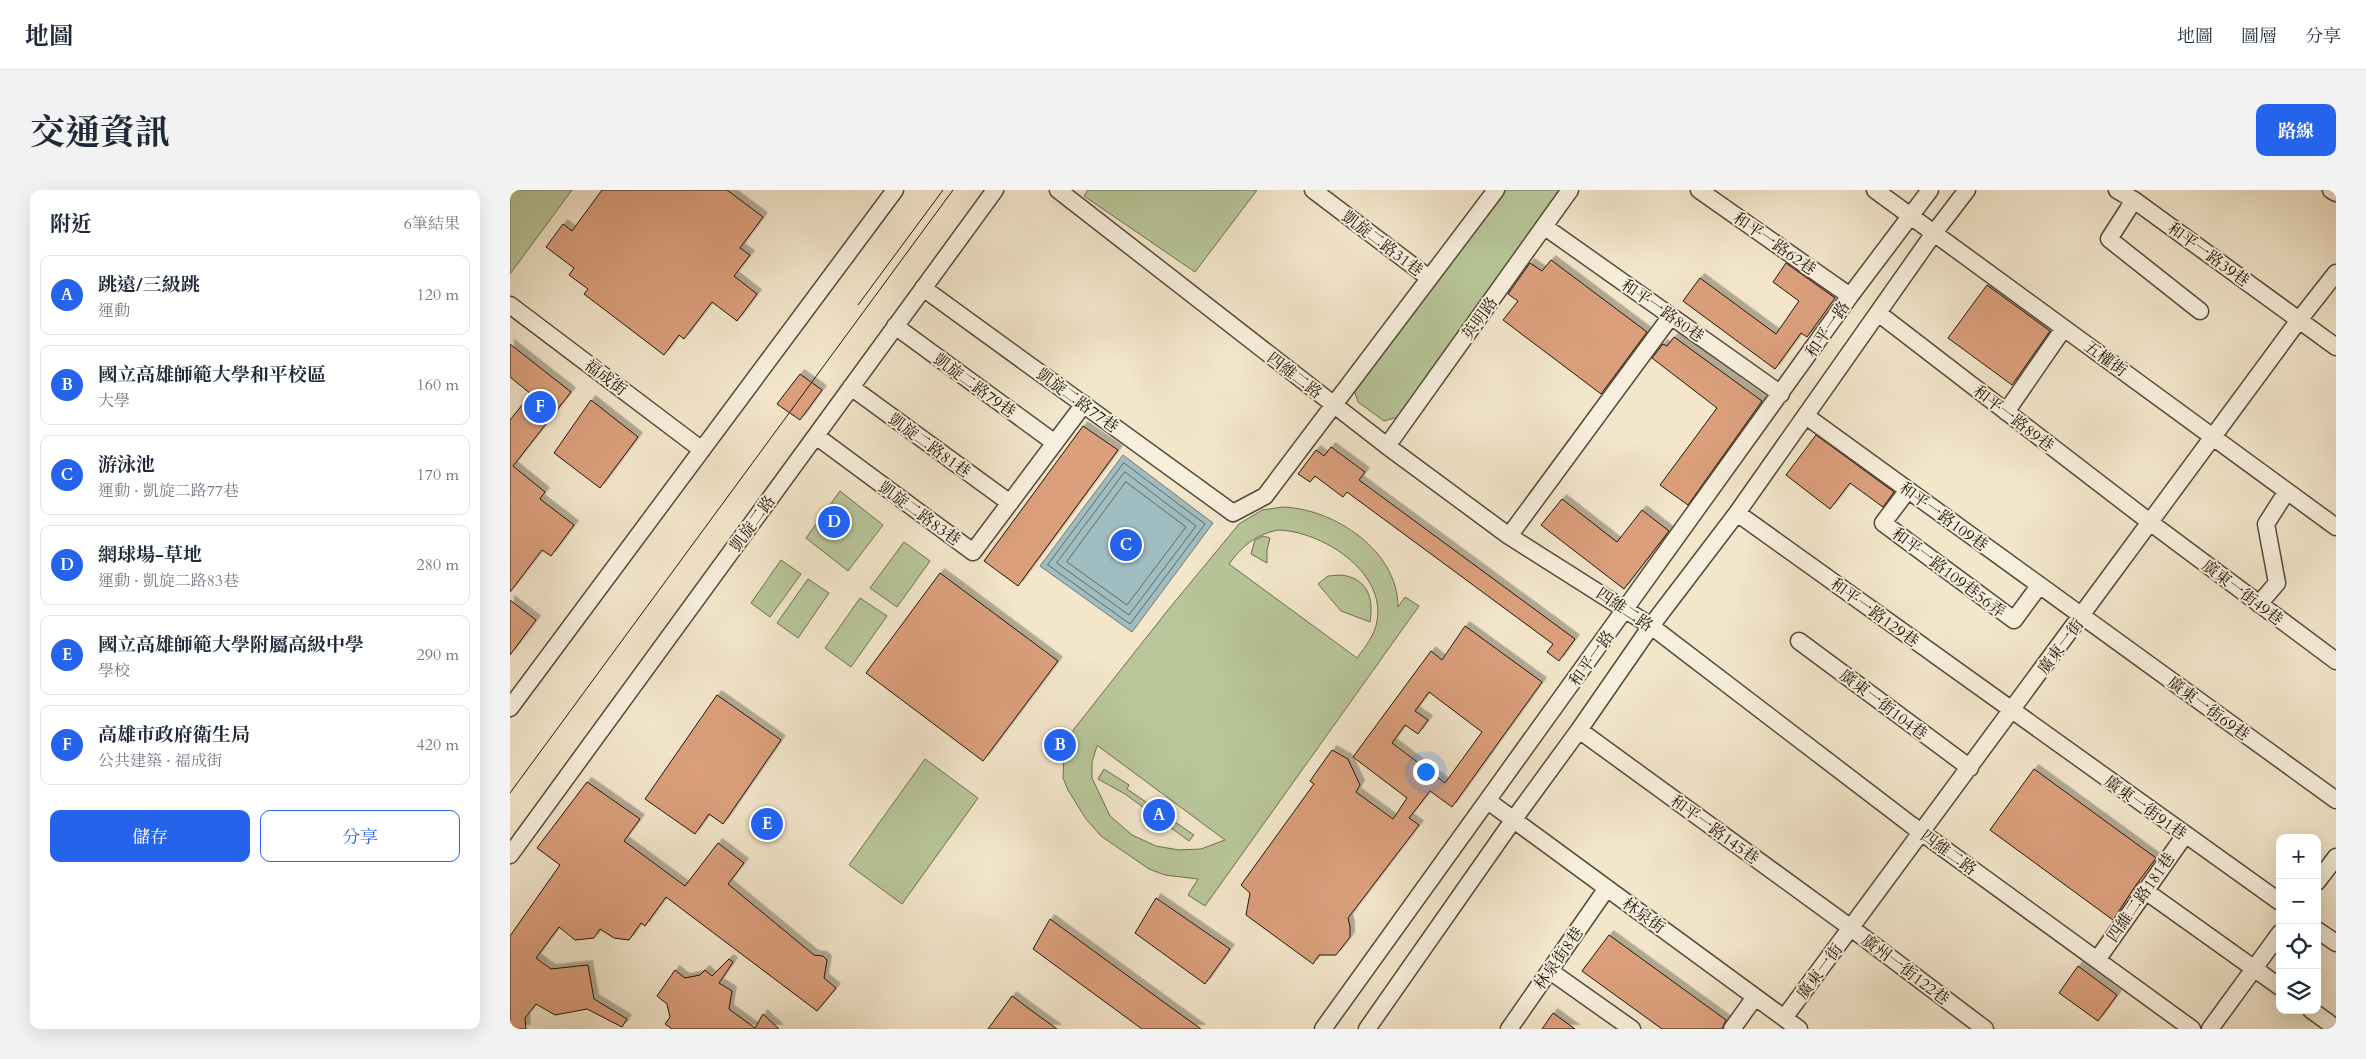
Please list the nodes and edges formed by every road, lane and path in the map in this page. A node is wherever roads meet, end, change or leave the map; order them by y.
1 (995, 190) edge
2 (1058, 190) edge
3 (1313, 190) edge
4 (1496, 190) edge
5 (1570, 190) edge
6 (1699, 190) edge
7 (1876, 190) edge
8 (1930, 190) edge
9 (1967, 190) edge
10 (2117, 190) edge
11 (2331, 190) edge
12 (887, 193) edge
13 (2336, 193) edge
14 (2134, 200) junction
15 (1910, 215) junction
16 (1545, 227) junction
17 (1934, 233) junction
18 (2336, 273) edge
19 (1429, 278) junction
20 (923, 288) junction
21 (1850, 296) junction
22 (510, 305) edge
23 (2200, 311) dead end
24 (1878, 313) junction
25 (1671, 316) junction
26 (2299, 320) junction
27 (895, 326) junction
28 (2064, 328) junction
29 (2336, 347) edge
30 (851, 387) junction
31 (1781, 394) junction
32 (1084, 404) junction
33 (1333, 404) junction
34 (2006, 412) junction
35 (1806, 416) junction
36 (816, 436) junction
37 (2214, 437) junction
38 (1055, 443) junction
39 (1386, 446) junction
40 (702, 450) junction
41 (1908, 490) junction
42 (2287, 491) junction
43 (1010, 503) junction
44 (1738, 513) junction
45 (2151, 524) junction
46 (2336, 526) edge
47 (1509, 536) junction
48 (2039, 586) junction
49 (2259, 604) junction
50 (1627, 609) junction
51 (2082, 616) junction
52 (1651, 626) junction
53 (1799, 641) dead end
54 (2336, 661) edge
55 (510, 708) edge
56 (2012, 711) junction
57 (1579, 730) junction
58 (1970, 768) junction
59 (2336, 800) edge
60 (1488, 801) junction
61 (1514, 819) junction
62 (1922, 833) junction
63 (2185, 835) junction
64 (510, 855) edge
65 (2336, 856) edge
66 (2319, 879) edge
67 (1607, 888) junction
68 (2144, 890) junction
69 (2276, 899) edge
70 (1851, 928) junction
71 (2321, 933) edge
72 (2276, 939) edge
73 (2336, 944) edge
74 (2097, 960) junction
75 (2254, 969) junction
76 (1550, 970) junction
77 (2276, 985) edge
78 (1755, 997) junction
79 (2317, 1014) edge
80 (1784, 1018) junction
81 (2336, 1028) edge
82 (1323, 1029) edge
83 (1367, 1029) edge
84 (1509, 1029) edge
85 (1632, 1029) edge
86 (1732, 1029) edge
87 (1799, 1029) edge
88 (1985, 1029) edge
89 (2192, 1029) edge
90 (2210, 1029) edge

1 - 20 street, 凱旋二路
2 - 33 street, 四維二路
3 - 19 street, 凱旋二路31巷
4 - 19 street
5 - 16 street, 英明路
6 - 21 street, 和平一路62巷
7 - 15 street, 五權街
8 - 15 street, 和平一路
9 - 17 street, 和平一路
10 - 14 street, 和平一路39巷
11 - 13 street
12 - 40 street
14 - 23 street
14 - 26 street, 和平一路39巷
15 - 17 street, 五權街
15 - 21 street, 和平一路
16 - 25 street, 和平一路80巷
16 - 39 street, 英明路
17 - 24 street, 和平一路
17 - 28 street, 五權街
18 - 26 street, 廣東一街
19 - 33 street
20 - 27 street, 凱旋二路
20 - 32 street, 凱旋二路77巷
21 - 31 street, 和平一路
22 - 40 street, 福成街
24 - 34 street, 和平一路89巷
24 - 35 street, 和平一路
25 - 31 street, 和平一路80巷
25 - 47 street
26 - 29 street, 和平一路39巷
26 - 37 street, 廣東一街
27 - 30 street, 凱旋二路
27 - 38 street, 凱旋二路79巷
28 - 34 street
28 - 37 street, 五權街
30 - 36 street, 凱旋二路
30 - 43 street, 凱旋二路81巷
31 - 50 street, 和平一路
32 - 33 street, 凱旋二路77巷
32 - 38 street, 凱旋二路83巷
33 - 39 street, 四維二路
34 - 45 street, 和平一路89巷
35 - 41 street, 和平一路109巷
35 - 44 street, 和平一路
36 - 43 street, 凱旋二路83巷
36 - 64 street, 凱旋二路
37 - 42 street, 五權街
37 - 45 street, 廣東一街
38 - 43 street, 凱旋二路83巷
39 - 47 street, 四維二路
40 - 55 street
41 - 48 street, 和平一路109巷
41 - 48 street, 和平一路109巷56弄
42 - 46 street, 五權街
42 - 49 street
44 - 52 street, 和平一路
44 - 56 street, 和平一路129巷
45 - 49 street, 廣東一街49巷
45 - 51 street, 廣東一街
47 - 50 street, 四維二路
48 - 51 street, 和平一路109巷
49 - 54 street, 廣東一街49巷
50 - 52 street, 四維二路
50 - 60 street, 和平一路
51 - 56 street, 廣東一街
51 - 59 street, 廣東一街69巷
52 - 57 street, 和平一路
52 - 62 street, 四維二路
53 - 58 street, 廣東一街104巷
56 - 58 street, 廣東一街
56 - 63 street, 廣東一街91巷
57 - 61 street, 和平一路
57 - 70 street, 和平一路145巷
58 - 62 street, 廣東一街
60 - 61 street, 林泉街
60 - 82 street, 和平一路
61 - 67 street, 林泉街
61 - 83 street, 和平一路
62 - 70 street, 廣東一街
62 - 74 street, 四維二路
63 - 68 street, 四維二路181巷
63 - 69 street, 廣東一街91巷
65 - 66 street
67 - 76 street, 林泉街8巷
67 - 78 street, 林泉街
68 - 74 street, 四維二路181巷
68 - 75 street
70 - 80 street, 廣東一街
70 - 88 street, 廣州一街122巷
71 - 73 street
72 - 75 street
74 - 89 street, 四維二路
75 - 77 street
75 - 90 street
76 - 84 street, 林泉街8巷
76 - 85 street
78 - 80 street, 林泉街
78 - 86 street
79 - 81 street
80 - 87 street, 林泉街

